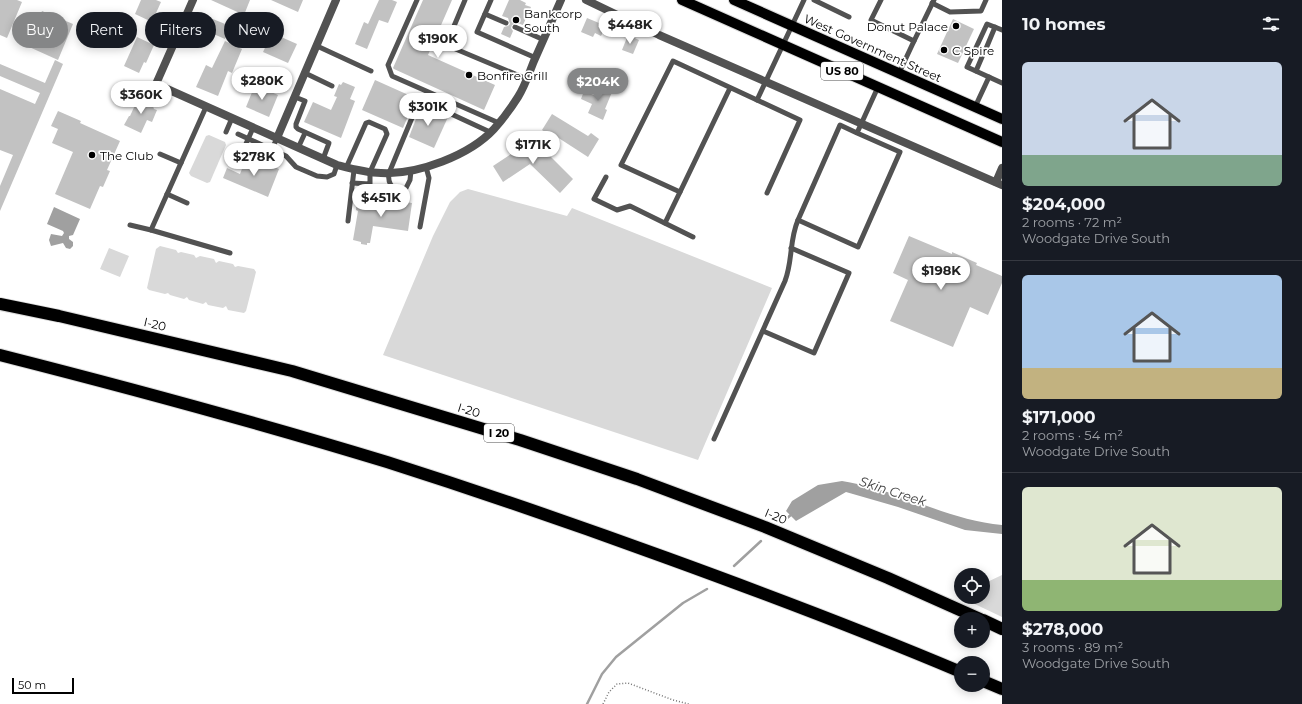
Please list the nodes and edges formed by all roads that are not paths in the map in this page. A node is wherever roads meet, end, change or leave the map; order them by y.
1 (193, 0) edge
2 (336, 0) edge
3 (417, 0) edge
4 (465, 0) edge
5 (491, 0) edge
6 (561, 0) edge
7 (586, 0) edge
8 (682, 0) edge
9 (734, 0) edge
10 (804, 0) edge
11 (814, 0) edge
12 (881, 0) edge
13 (986, 0) edge
14 (933, 2) edge
15 (484, 14) junction
16 (849, 17) dead end
17 (506, 24) dead end
18 (791, 26) junction
19 (515, 27) dead end
20 (995, 27) junction
21 (1002, 30) edge
22 (544, 40) junction
23 (914, 41) junction
24 (782, 45) junction
25 (317, 46) junction
26 (985, 51) dead end
27 (982, 57) dead end
28 (536, 58) junction
29 (371, 70) dead end
30 (976, 70) junction
31 (899, 73) junction
32 (305, 74) junction
33 (989, 77) junction
34 (527, 79) junction
35 (765, 81) junction
36 (1002, 83) edge
37 (332, 86) dead end
38 (878, 87) junction
39 (730, 88) junction
40 (295, 96) junction
41 (757, 100) junction
42 (206, 107) junction
43 (975, 107) junction
44 (232, 118) junction
45 (1002, 119) edge
46 (499, 123) junction
47 (861, 123) junction
48 (253, 128) junction
49 (226, 132) dead end
50 (490, 132) junction
51 (305, 133) junction
52 (857, 133) junction
53 (238, 134) dead end
54 (277, 138) junction
55 (248, 139) junction
56 (1002, 142) edge
57 (298, 148) junction
58 (272, 149) junction
59 (160, 154) dead end
60 (323, 159) junction
61 (181, 163) junction
62 (237, 164) dead end
63 (337, 165) junction
64 (426, 167) junction
65 (1002, 168) edge
66 (350, 169) junction
67 (411, 171) junction
68 (370, 172) junction
69 (389, 173) junction
70 (606, 177) dead end
71 (352, 183) junction
72 (999, 184) edge
73 (680, 192) junction
74 (767, 193) dead end
75 (167, 194) junction
76 (187, 203) dead end
77 (798, 220) junction
78 (348, 222) dead end
79 (665, 223) junction
80 (130, 225) dead end
81 (420, 226) dead end
82 (151, 230) junction
83 (693, 237) dead end
84 (791, 248) junction
85 (230, 253) dead end
86 (0, 304) edge
87 (763, 331) junction
88 (0, 355) edge
89 (714, 439) dead end
90 (964, 612) edge
91 (990, 623) edge
92 (1002, 629) edge
93 (954, 669) edge
94 (990, 685) edge
95 (1002, 690) edge

1 - 42 street
2 - 25 street
3 - 46 lane
4 - 34 lane
5 - 15 lane
6 - 22 street
7 - 35 street
8 - 24 main road, US 80
9 - 18 main road, West Government Street / US 80
10 - 18 lane
11 - 16 lane
12 - 23 lane
13 - 14 lane
14 - 23 lane
15 - 17 lane
15 - 28 lane
18 - 24 lane
18 - 31 main road, West Government Street / US 80
19 - 22 lane
20 - 21 lane
20 - 26 lane
20 - 30 lane
22 - 28 street
23 - 31 lane
24 - 35 lane
24 - 38 main road, US 80
25 - 29 lane
25 - 32 street
27 - 30 lane
28 - 34 street
30 - 33 lane
31 - 43 main road, West Government Street / US 80
32 - 37 lane
32 - 40 street
33 - 36 lane
33 - 43 lane
34 - 46 street
35 - 41 lane
35 - 47 street
38 - 47 lane
38 - 56 main road, US 80
39 - 41 lane
39 - 73 lane
39 - 73 lane
40 - 51 lane
40 - 54 street
41 - 74 lane
42 - 44 street
42 - 61 lane
43 - 45 main road, West Government Street / US 80
44 - 48 street
44 - 49 lane
46 - 50 street
47 - 52 lane
47 - 72 street
48 - 54 street
48 - 55 lane
50 - 64 street
50 - 69 lane
51 - 57 lane
51 - 60 lane
52 - 77 lane
52 - 77 lane
53 - 55 lane
54 - 57 street
54 - 58 lane
55 - 58 lane
55 - 62 lane
57 - 60 street
58 - 63 lane
59 - 61 lane
60 - 63 street
61 - 75 lane
63 - 66 street
64 - 67 street
64 - 81 lane
65 - 72 street
66 - 68 street
66 - 68 lane
66 - 71 lane
67 - 69 street
67 - 69 lane
68 - 69 street
68 - 71 lane
70 - 79 lane
71 - 78 lane
73 - 79 lane
75 - 76 lane
75 - 82 lane
77 - 84 lane
79 - 83 lane
80 - 82 lane
82 - 85 lane
84 - 87 lane
84 - 87 lane
86 - 90 highway, I-20 / I 20
87 - 89 lane
88 - 93 highway
91 - 92 highway
94 - 95 highway

